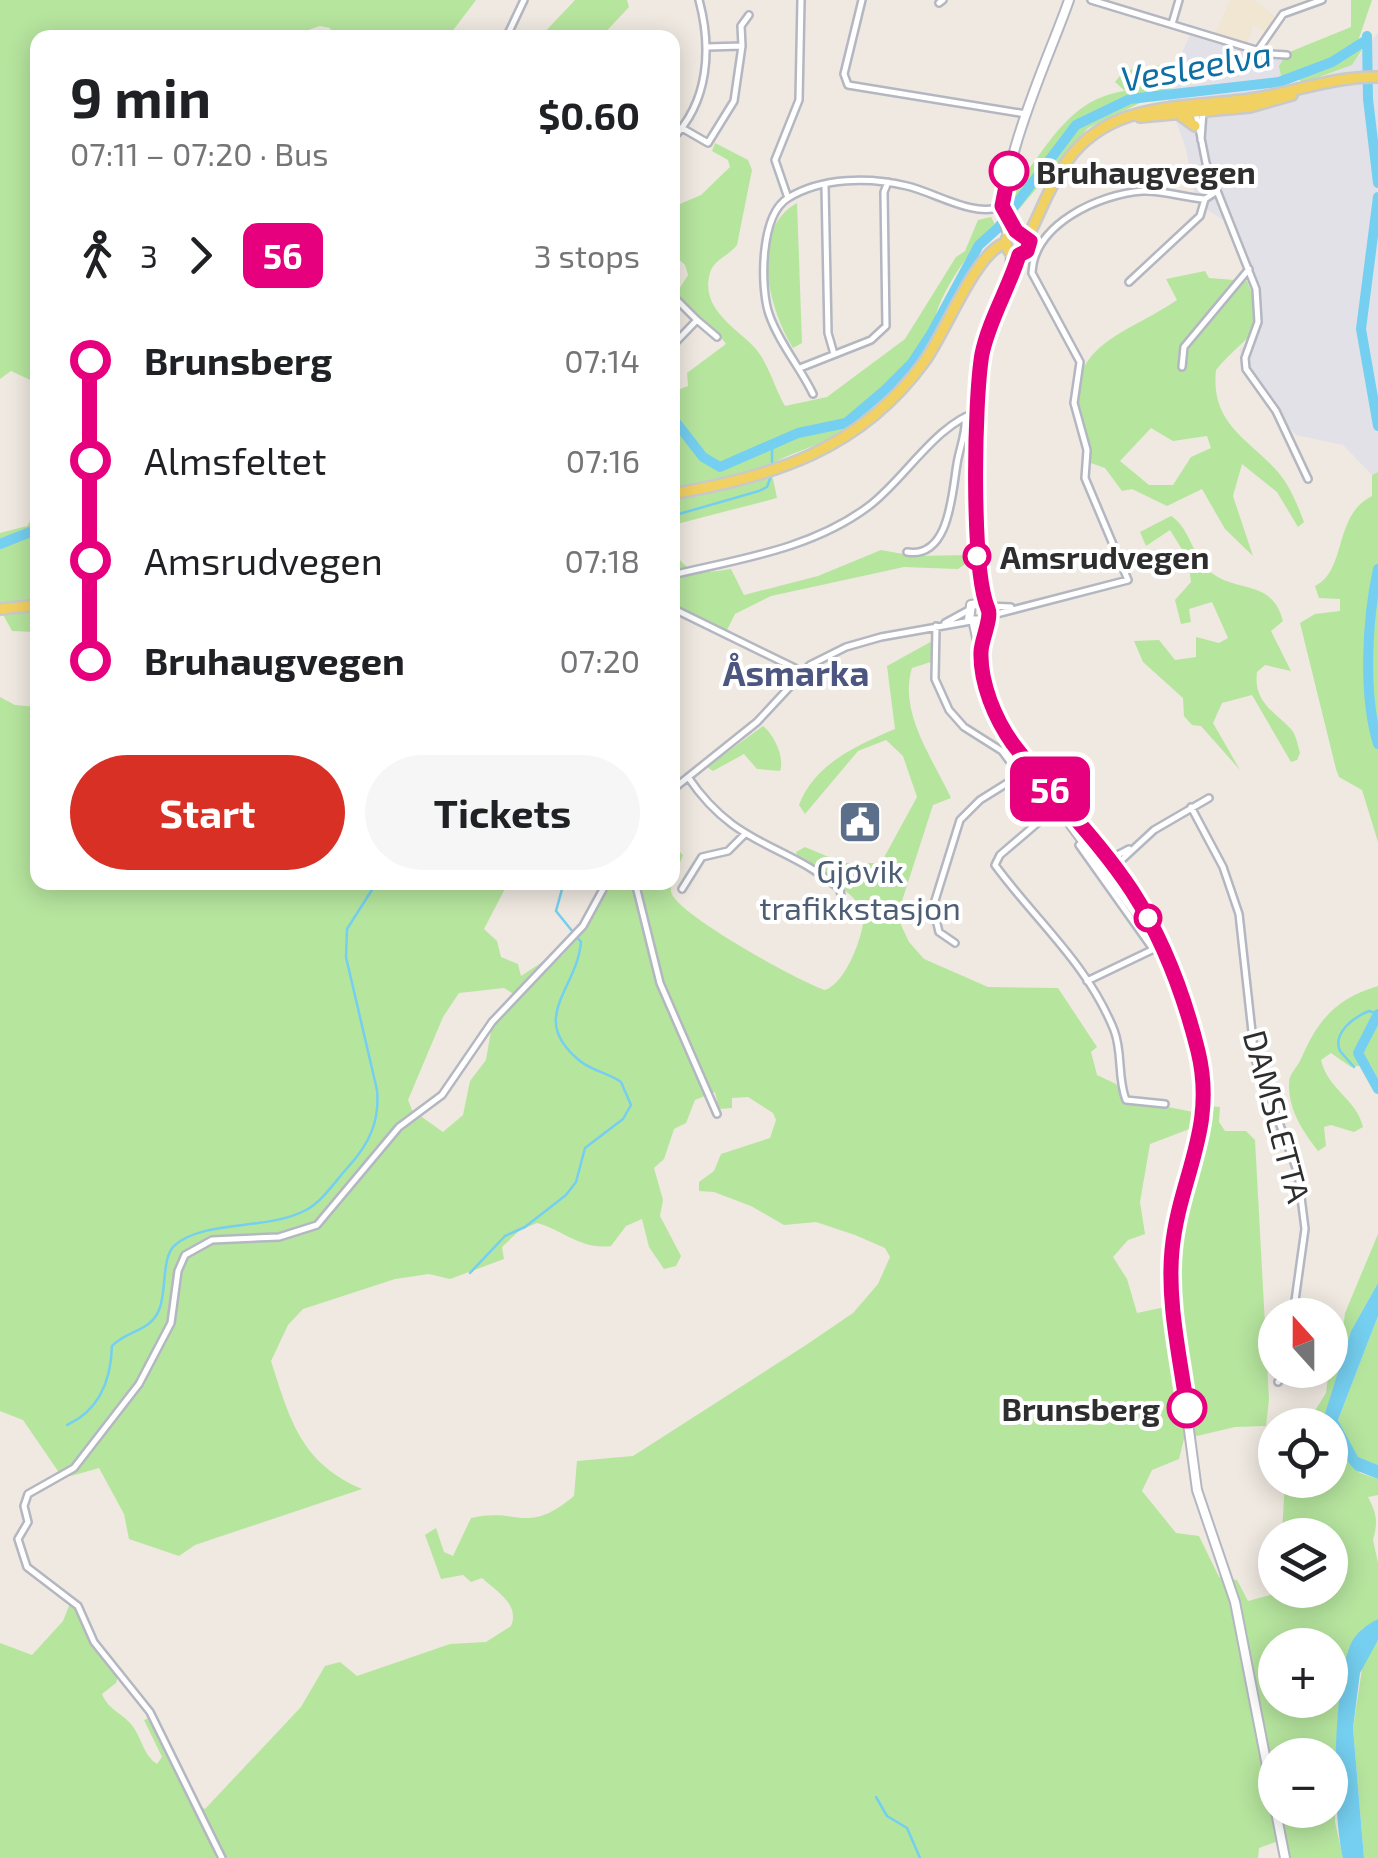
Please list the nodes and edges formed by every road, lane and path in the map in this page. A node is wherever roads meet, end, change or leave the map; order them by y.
1 (524, 0) edge
2 (699, 0) edge
3 (801, 0) edge
4 (862, 0) edge
5 (1069, 0) edge
6 (1091, 0) edge
7 (1180, 0) edge
8 (1322, 0) edge
9 (1119, 4) edge
10 (748, 15) dead end
11 (1172, 24) junction
12 (510, 30) edge
13 (742, 46) junction
14 (707, 48) junction
15 (1258, 50) junction
16 (1287, 55) dead end
17 (1378, 78) edge
18 (1200, 109) junction
19 (1177, 113) junction
20 (1029, 115) junction
21 (1117, 121) junction
22 (1195, 126) junction
23 (682, 128) joint
24 (1201, 142) junction
25 (888, 182) junction
26 (825, 186) junction
27 (1217, 191) junction
28 (788, 198) junction
29 (1205, 199) junction
30 (1002, 206) junction
31 (1014, 242) junction
32 (1248, 269) junction
33 (1129, 282) dead end
34 (680, 303) edge
35 (696, 320) junction
36 (680, 337) edge
37 (716, 337) dead end
38 (834, 354) junction
39 (1182, 367) dead end
40 (800, 368) junction
41 (813, 394) dead end
42 (980, 411) junction
43 (964, 417) junction
44 (1308, 478) dead end
45 (680, 493) edge
46 (907, 552) dead end
47 (680, 573) edge
48 (978, 578) junction
49 (984, 604) junction
50 (30, 606) edge
51 (969, 608) junction
52 (1014, 608) junction
53 (0, 609) edge
54 (680, 612) edge
55 (987, 619) junction
56 (973, 622) junction
57 (939, 625) junction
58 (980, 650) junction
59 (803, 672) junction
60 (1020, 776) junction
61 (688, 777) junction
62 (680, 784) edge
63 (1208, 798) dead end
64 (1191, 807) junction
65 (744, 835) junction
66 (1079, 845) dead end
67 (1108, 866) junction
68 (682, 889) dead end
69 (602, 890) edge
70 (637, 890) edge
71 (844, 916) dead end
72 (955, 943) dead end
73 (1158, 947) junction
74 (1087, 981) junction
75 (1165, 1104) dead end
76 (716, 1114) dead end
77 (1296, 1298) edge
78 (222, 1858) edge
79 (1285, 1858) edge

1 - 12 street
2 - 14 street
3 - 28 street
4 - 20 street
5 - 20 main road
6 - 9 street
7 - 11 street
8 - 15 street
9 - 11 street
10 - 13 street
11 - 15 street
13 - 14 street
13 - 23 street
14 - 23 street
15 - 16 street
17 - 18 main road
18 - 19 main road
18 - 21 main road
18 - 22 street
18 - 24 street
19 - 21 main road
19 - 22 main road
20 - 30 main road
21 - 31 main road
22 - 24 street
24 - 27 street
25 - 26 street
25 - 30 street
25 - 38 street
26 - 28 street
26 - 38 street
27 - 29 street
27 - 32 street
28 - 40 street
29 - 33 street
29 - 52 street
30 - 31 main road
31 - 42 main road
31 - 45 main road
32 - 39 street
32 - 44 street
34 - 35 street
35 - 36 street
35 - 37 street
38 - 40 street
40 - 41 street
42 - 43 street
42 - 48 main road
43 - 46 street
43 - 47 street
48 - 49 main road
48 - 51 main road
49 - 51 main road
49 - 52 street
49 - 55 main road
50 - 53 main road
51 - 56 main road
51 - 57 street
52 - 55 street
54 - 59 street
55 - 56 main road
55 - 58 main road
56 - 57 street
56 - 58 main road
57 - 59 street
57 - 60 street
58 - 67 main road
59 - 61 street
60 - 72 street
60 - 74 street
61 - 62 street
61 - 65 street
63 - 64 street
64 - 67 street
64 - 77 street, DAMSLETTA
65 - 68 street
65 - 71 street
66 - 73 street
67 - 73 main road
69 - 78 street
70 - 76 street
73 - 74 street
73 - 79 main road
74 - 75 street

